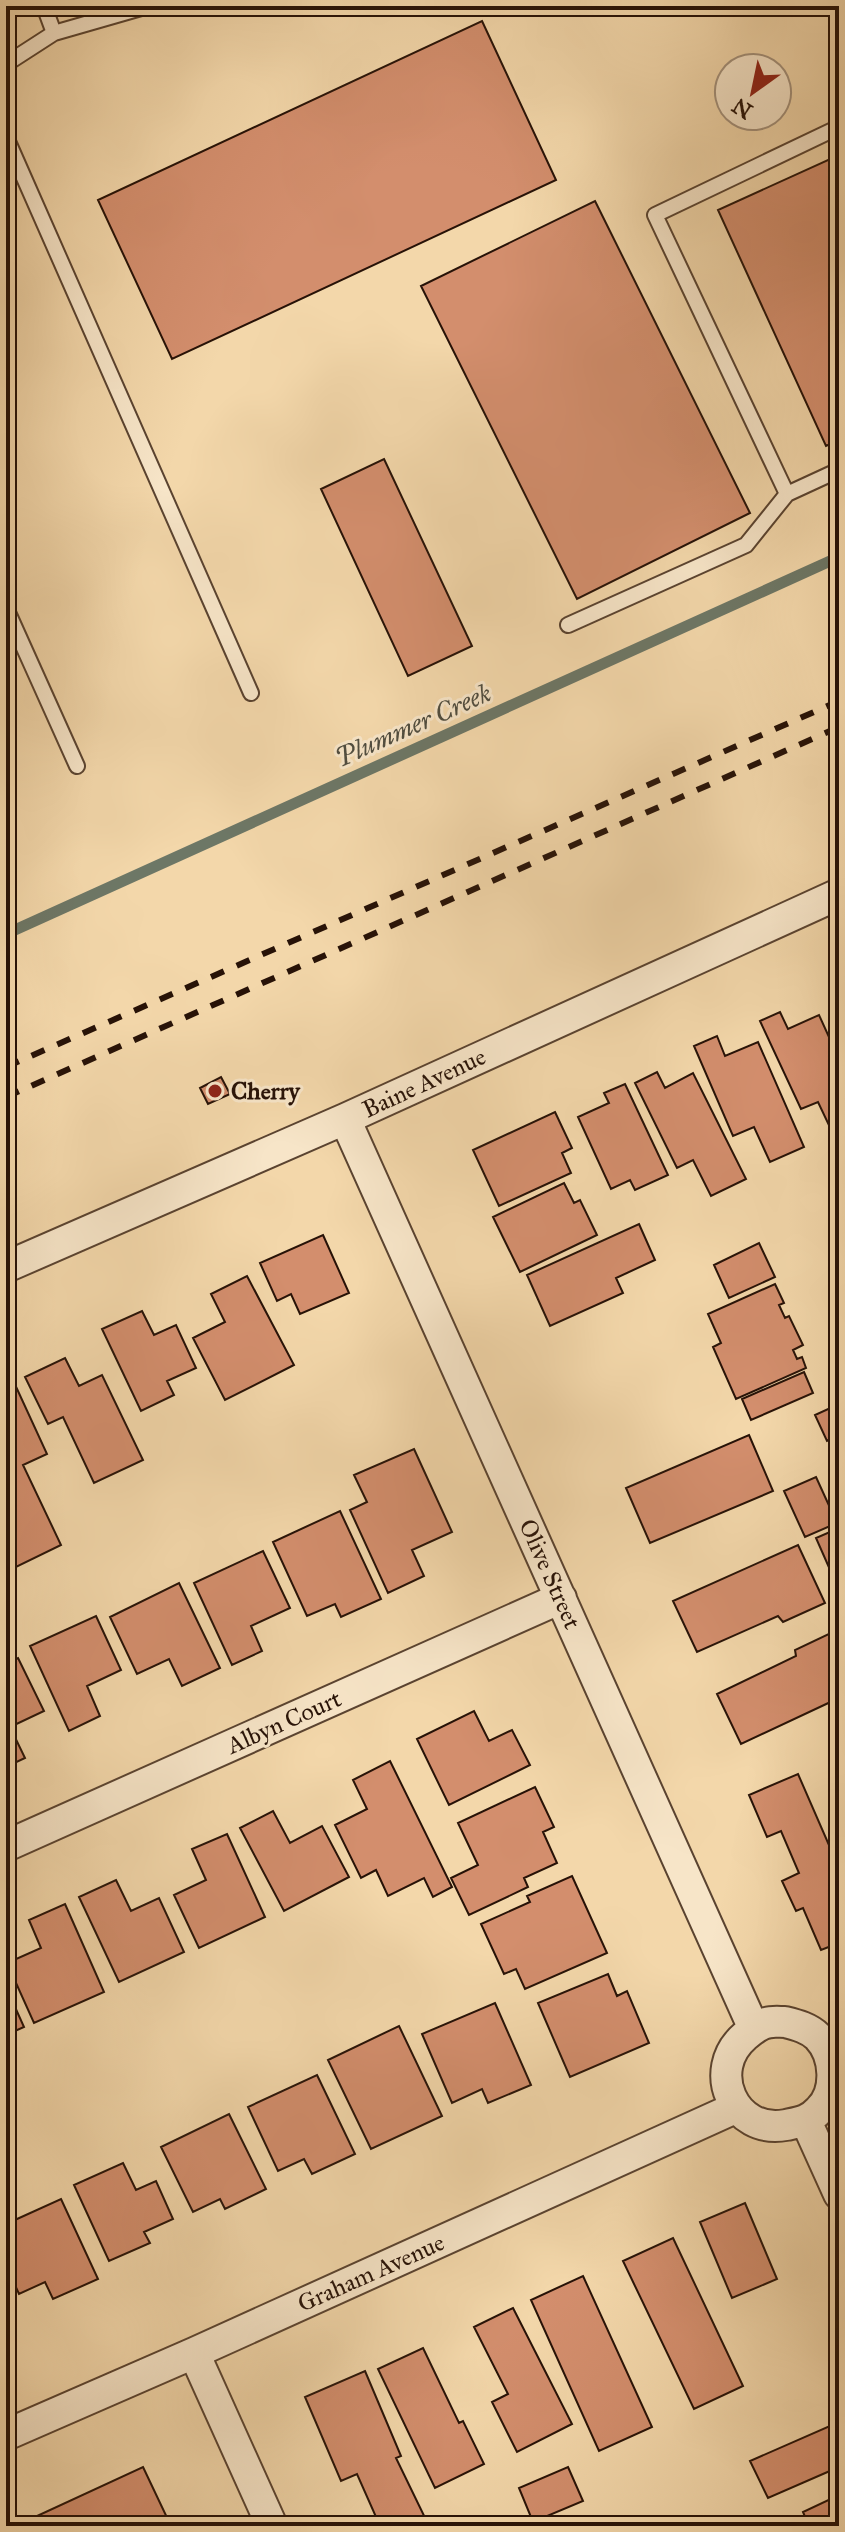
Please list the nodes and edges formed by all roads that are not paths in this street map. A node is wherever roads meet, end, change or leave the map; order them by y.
1 (44, 6) edge
2 (148, 6) edge
3 (817, 6) edge
4 (839, 10) edge
5 (54, 33) junction
6 (6, 64) edge
7 (839, 127) edge
8 (6, 137) edge
9 (839, 470) edge
10 (787, 494) junction
11 (6, 608) edge
12 (568, 625) dead end
13 (251, 693) dead end
14 (77, 766) dead end
15 (839, 894) edge
16 (345, 1119) junction
17 (6, 1267) edge
18 (561, 1598) junction
19 (6, 1846) edge
20 (754, 2029) junction
21 (735, 2108) junction
22 (806, 2121) junction
23 (839, 2194) edge
24 (194, 2353) junction
25 (6, 2435) edge
26 (272, 2526) edge

1 - 5 lane
2 - 5 lane
3 - 4 lane
5 - 6 lane
7 - 10 lane
8 - 13 lane
9 - 10 lane
10 - 12 lane
11 - 14 lane
15 - 16 street, Baine Avenue
16 - 17 street, Baine Avenue
16 - 18 street, Olive Street
18 - 19 street, Albyn Court
18 - 20 street, Olive Street
20 - 21 street
20 - 22 street
21 - 22 street
21 - 24 street, Graham Avenue
22 - 23 street
24 - 25 street, Graham Avenue
24 - 26 street

